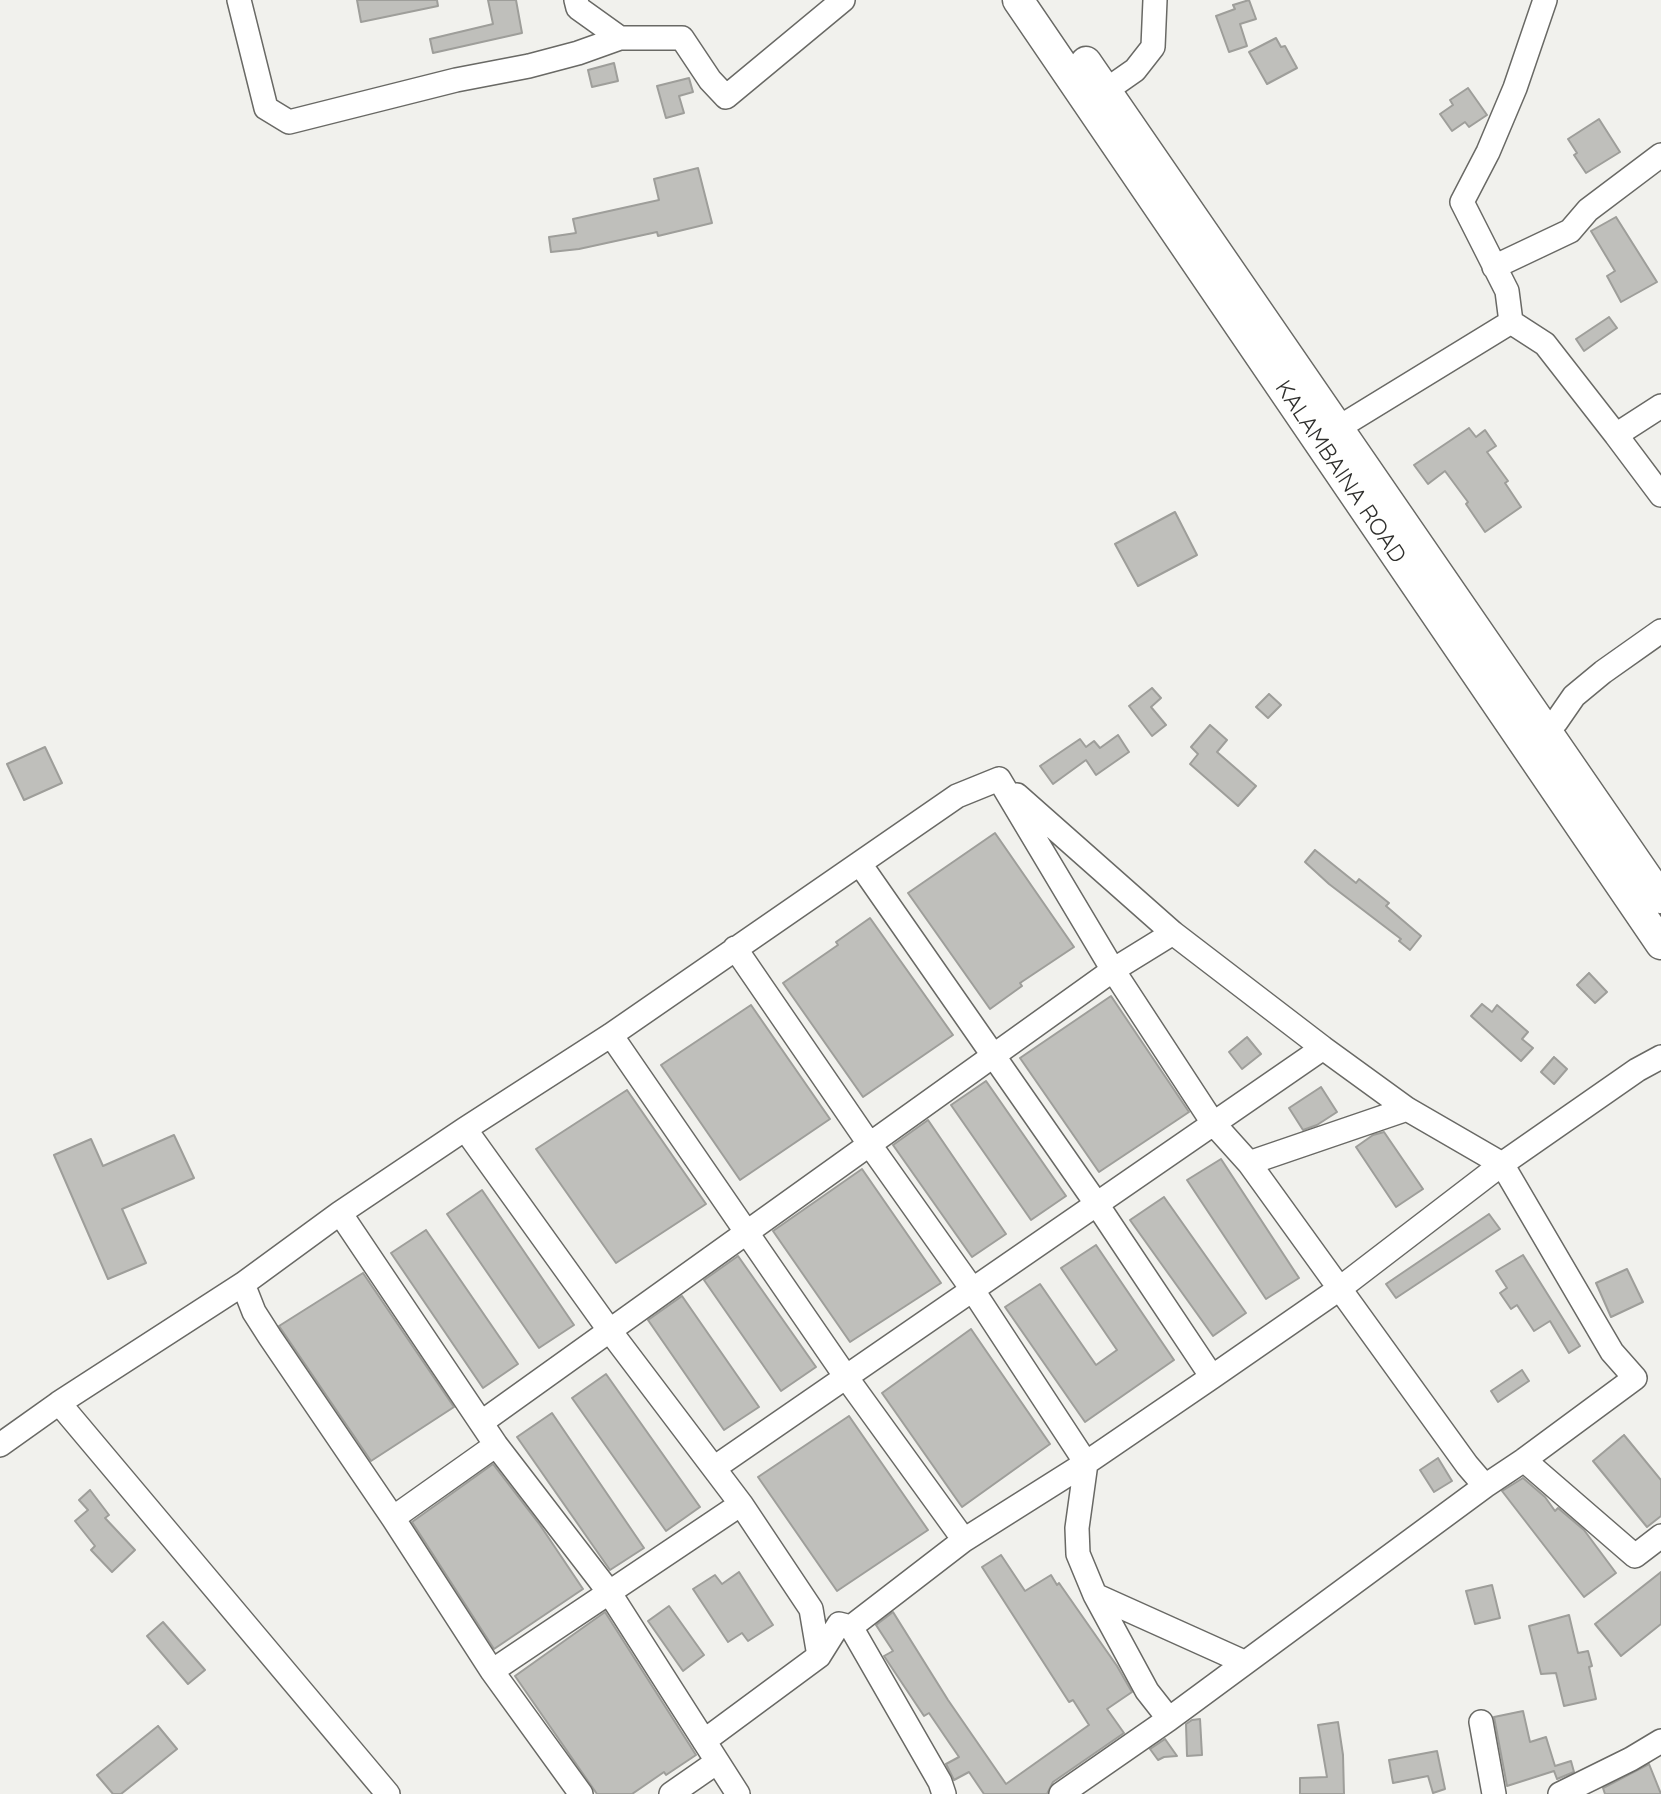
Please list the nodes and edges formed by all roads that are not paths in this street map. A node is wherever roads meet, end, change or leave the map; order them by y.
1 (239, 0) edge
2 (576, 0) edge
3 (843, 0) edge
4 (1018, 0) edge
5 (1043, 0) edge
6 (1155, 0) edge
7 (1545, 0) edge
8 (620, 38) junction
9 (1105, 91) junction
10 (1661, 155) edge
11 (1494, 267) junction
12 (1511, 322) junction
13 (1661, 405) edge
14 (1338, 428) junction
15 (1616, 435) junction
16 (1661, 495) edge
17 (1661, 631) edge
18 (1544, 727) junction
19 (999, 779) junction
20 (860, 863) junction
21 (1652, 867) edge
22 (1661, 898) edge
23 (1173, 933) junction
24 (1661, 944) edge
25 (735, 948) junction
26 (1113, 970) junction
27 (611, 1035) junction
28 (1323, 1048) junction
29 (994, 1057) junction
30 (1661, 1057) edge
31 (1407, 1109) junction
32 (1213, 1123) junction
33 (465, 1129) junction
34 (870, 1145) junction
35 (1249, 1163) junction
36 (1502, 1164) junction
37 (1096, 1203) junction
38 (340, 1213) junction
39 (747, 1234) junction
40 (243, 1284) junction
41 (972, 1289) junction
42 (1339, 1289) junction
43 (610, 1331) junction
44 (846, 1377) junction
45 (1212, 1377) junction
46 (59, 1403) junction
47 (482, 1422) junction
48 (0, 1445) edge
49 (496, 1445) junction
50 (1524, 1460) junction
51 (1086, 1463) junction
52 (714, 1468) junction
53 (1485, 1486) junction
54 (741, 1504) junction
55 (393, 1518) junction
56 (1661, 1536) edge
57 (964, 1540) junction
58 (609, 1592) junction
59 (1095, 1595) junction
60 (811, 1609) junction
61 (845, 1626) junction
62 (819, 1656) junction
63 (1244, 1662) junction
64 (492, 1671) junction
65 (1169, 1719) junction
66 (1481, 1722) dead end
67 (704, 1741) junction
68 (1661, 1741) edge
69 (717, 1762) junction
70 (388, 1794) edge
71 (581, 1794) edge
72 (671, 1794) edge
73 (738, 1794) edge
74 (944, 1794) edge
75 (1061, 1794) edge
76 (1494, 1794) edge
77 (1560, 1794) edge

1 - 8 street
2 - 8 street
3 - 8 street
4 - 24 main road, KALAMBAINA ROAD
5 - 9 main road
6 - 9 street
7 - 11 street
9 - 14 main road
10 - 11 street
11 - 12 street
12 - 14 street
12 - 15 street
13 - 15 street
14 - 18 main road
15 - 16 street
17 - 18 street
18 - 21 main road
19 - 20 street
19 - 23 street
19 - 26 street
20 - 25 street
20 - 29 street
21 - 22 main road
23 - 26 street
23 - 28 street
25 - 27 street
25 - 34 street
26 - 29 street
26 - 32 street
27 - 33 street
27 - 39 street
28 - 31 street
28 - 32 street
29 - 34 street
29 - 37 street
30 - 36 street
31 - 35 street
31 - 36 street
32 - 35 street
32 - 37 street
33 - 38 street
33 - 43 street
34 - 39 street
34 - 41 street
35 - 42 street
36 - 42 street
36 - 50 street
37 - 41 street
37 - 45 street
38 - 40 street
38 - 47 street
39 - 43 street
39 - 44 street
40 - 46 street
40 - 55 street
41 - 44 street
41 - 51 street
42 - 45 street
42 - 53 street
43 - 47 street
43 - 52 street
44 - 52 street
44 - 57 street
45 - 51 street
46 - 48 street
46 - 70 street
47 - 49 street
49 - 55 street
49 - 58 street
50 - 53 street
50 - 56 street
51 - 57 street
51 - 59 street
52 - 54 street
53 - 63 street
54 - 58 street
54 - 60 street
55 - 64 street
57 - 61 street
58 - 64 street
58 - 67 street
59 - 63 street
59 - 65 street
60 - 61 street
60 - 62 street
61 - 62 street
61 - 74 street
62 - 67 street
63 - 65 street
64 - 71 street
65 - 75 street
66 - 76 street
67 - 69 street
68 - 77 street
69 - 72 street
69 - 73 street

